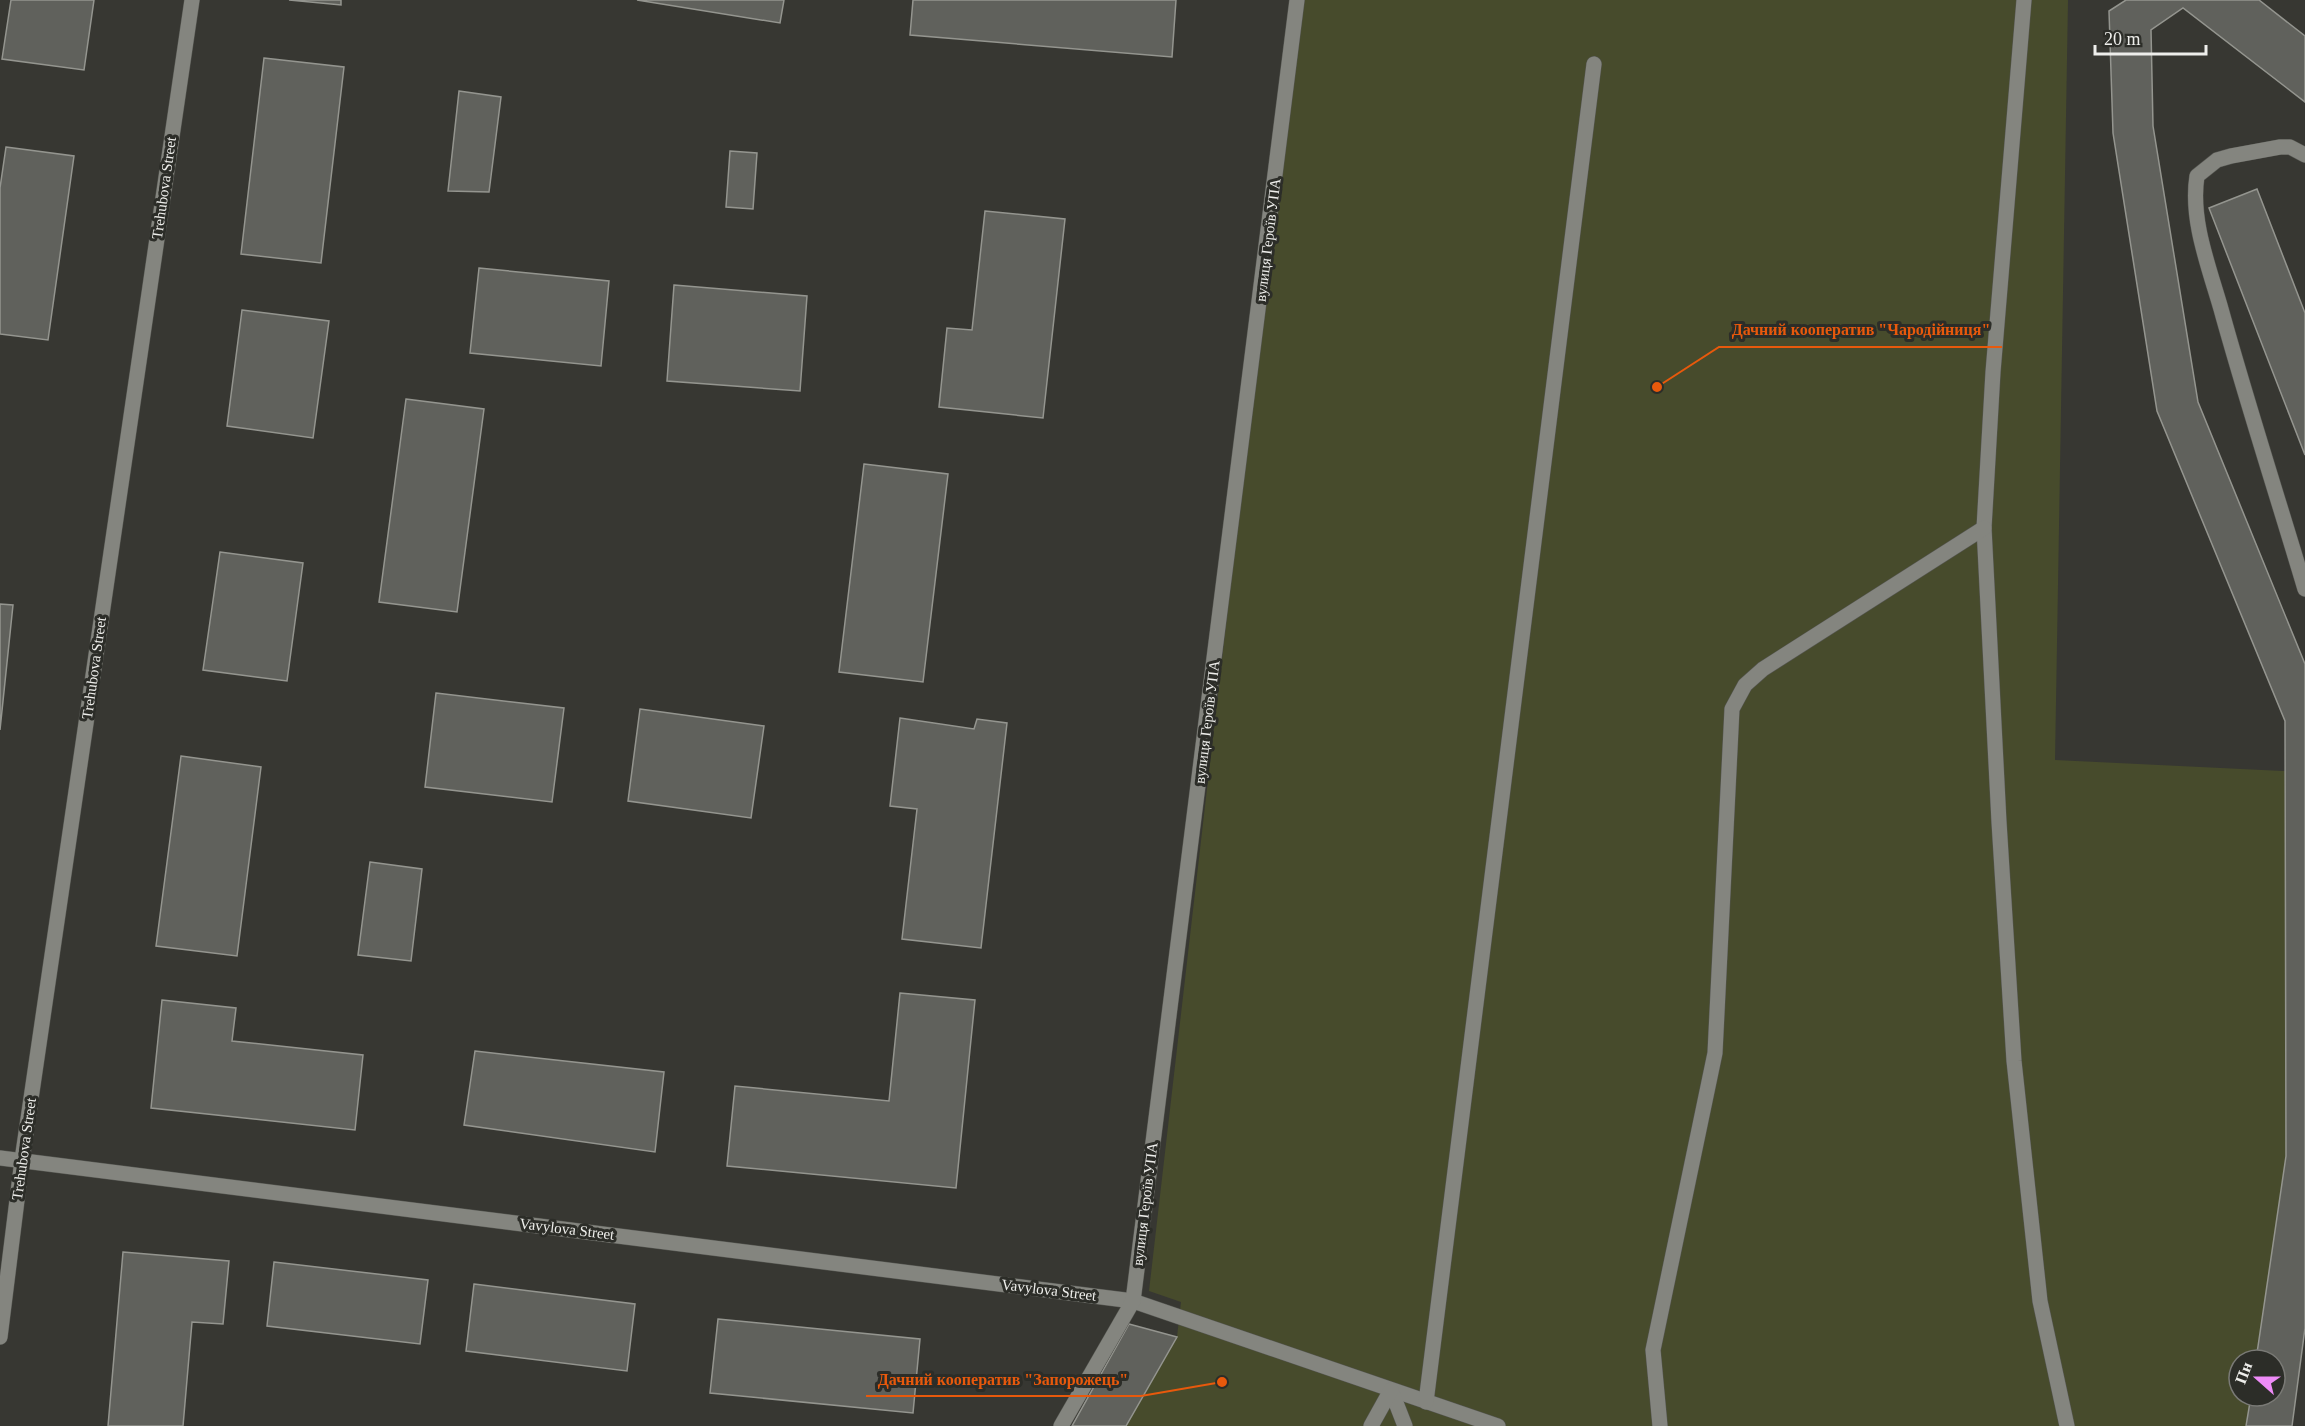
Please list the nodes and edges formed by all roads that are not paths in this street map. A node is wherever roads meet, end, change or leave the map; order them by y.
1 (192, 0) edge
2 (1297, 0) edge
3 (2024, 0) edge
4 (1594, 64) dead end
5 (2305, 155) edge
6 (1984, 528) junction
7 (2305, 589) edge
8 (0, 1158) edge
9 (22, 1160) junction
10 (1133, 1301) junction
11 (0, 1338) edge
12 (1391, 1390) junction
13 (1426, 1402) junction
14 (1061, 1426) edge
15 (1371, 1426) edge
16 (1405, 1426) edge
17 (1498, 1426) edge
18 (1660, 1426) edge
19 (2067, 1426) edge

1 - 9 street, Trehubova Street
2 - 10 street, вулиця Героїв УПА
3 - 6 street
4 - 13 street
5 - 7 street
6 - 18 street
6 - 19 street
8 - 9 street, Vavylova Street
9 - 10 street, Vavylova Street
9 - 11 street, Trehubova Street
10 - 12 street, Vavylova Street
10 - 14 street, вулиця Героїв УПА
12 - 13 street, Vavylova Street
12 - 15 street
12 - 16 street
13 - 17 street, Vavylova Street

